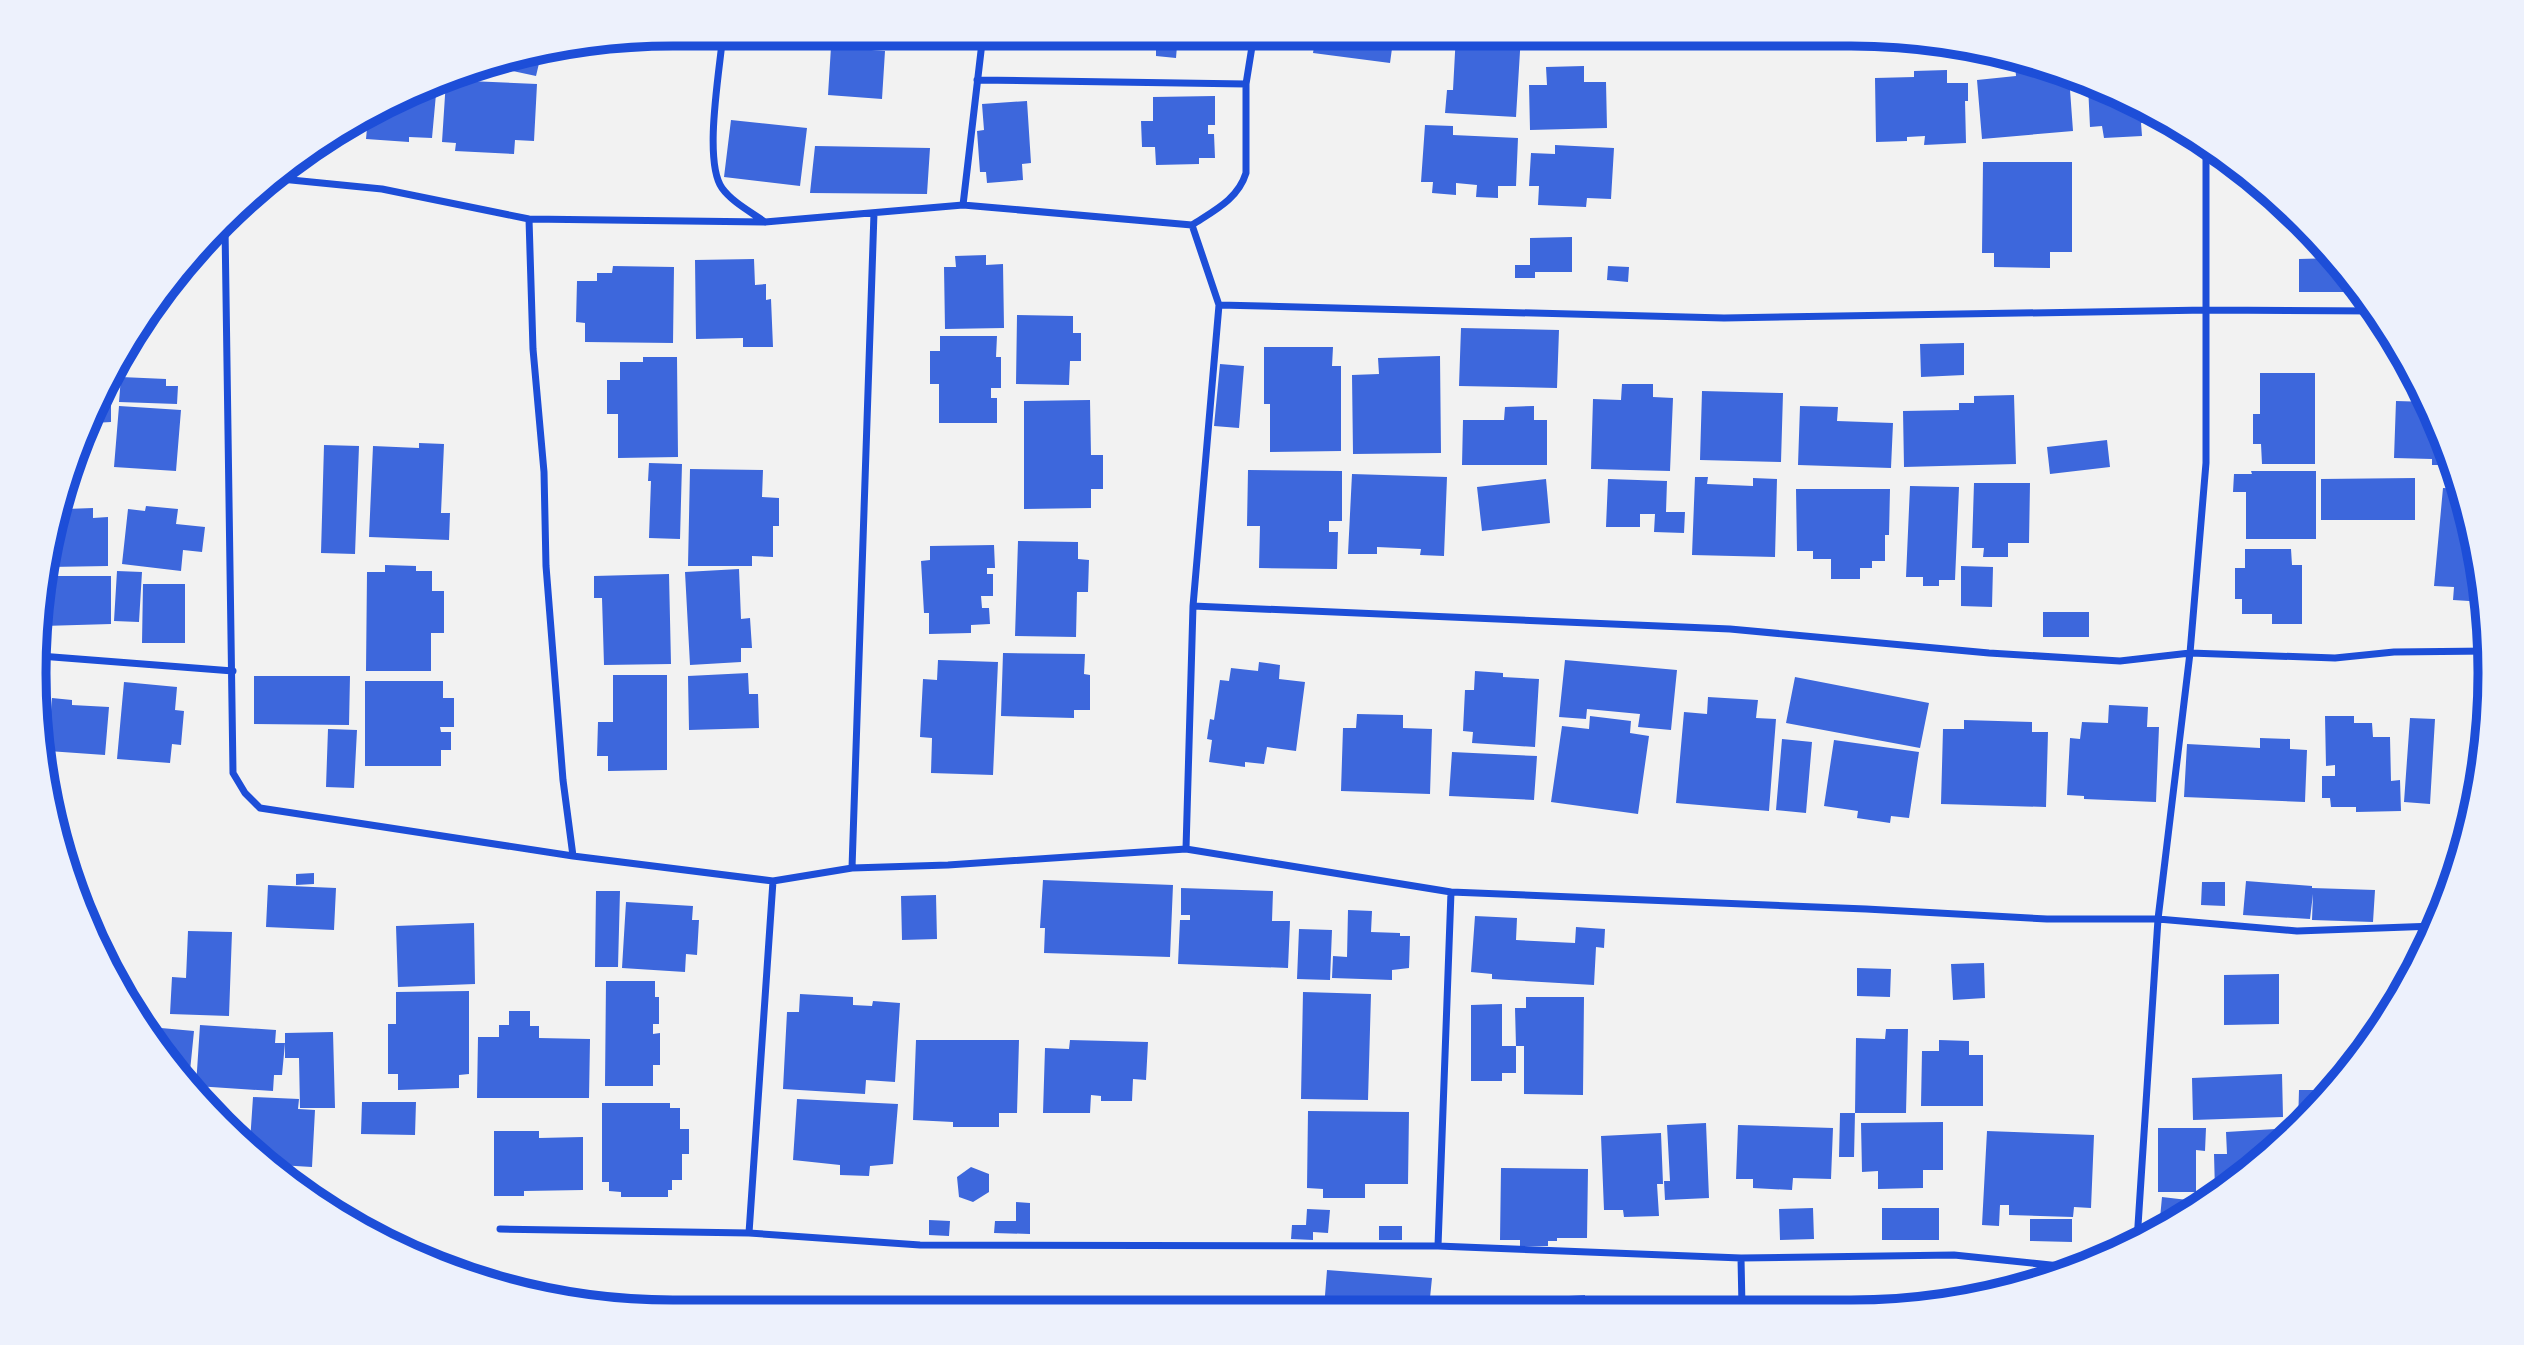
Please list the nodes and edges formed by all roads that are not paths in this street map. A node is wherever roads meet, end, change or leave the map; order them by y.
1 (722, 46) edge
2 (981, 46) edge
3 (1252, 46) edge
4 (977, 80) junction
5 (1247, 84) junction
6 (2206, 155) edge
7 (286, 179) edge
8 (963, 205) junction
9 (874, 213) junction
10 (529, 219) junction
11 (765, 222) junction
12 (1192, 225) junction
13 (225, 233) edge
14 (1219, 305) junction
15 (2207, 310) junction
16 (2363, 311) edge
17 (1193, 606) junction
18 (2478, 652) edge
19 (2190, 653) junction
20 (46, 656) edge
21 (233, 671) junction
22 (1186, 849) junction
23 (573, 856) junction
24 (852, 868) junction
25 (773, 881) junction
26 (1451, 892) junction
27 (2158, 919) junction
28 (2425, 926) edge
29 (500, 1229) dead end
30 (2138, 1230) edge
31 (749, 1233) junction
32 (1438, 1246) junction
33 (1741, 1258) junction
34 (2054, 1265) edge
35 (1742, 1300) edge

1 - 11 street
2 - 4 street
3 - 5 street
4 - 5 street
4 - 8 street
5 - 12 street
6 - 15 street
7 - 10 street
8 - 9 street
8 - 12 street
9 - 11 street
9 - 24 street
10 - 11 street
10 - 23 street
12 - 14 street
13 - 21 street
14 - 15 street
14 - 17 street
15 - 16 street
15 - 19 street
17 - 19 street
17 - 22 street
18 - 19 street
19 - 27 street
20 - 21 street
21 - 23 street
22 - 24 street
22 - 26 street
23 - 25 street
24 - 25 street
25 - 31 street
26 - 27 street
26 - 32 street
27 - 28 street
27 - 30 street
29 - 31 street
31 - 32 street
32 - 33 street
33 - 34 street
33 - 35 street

